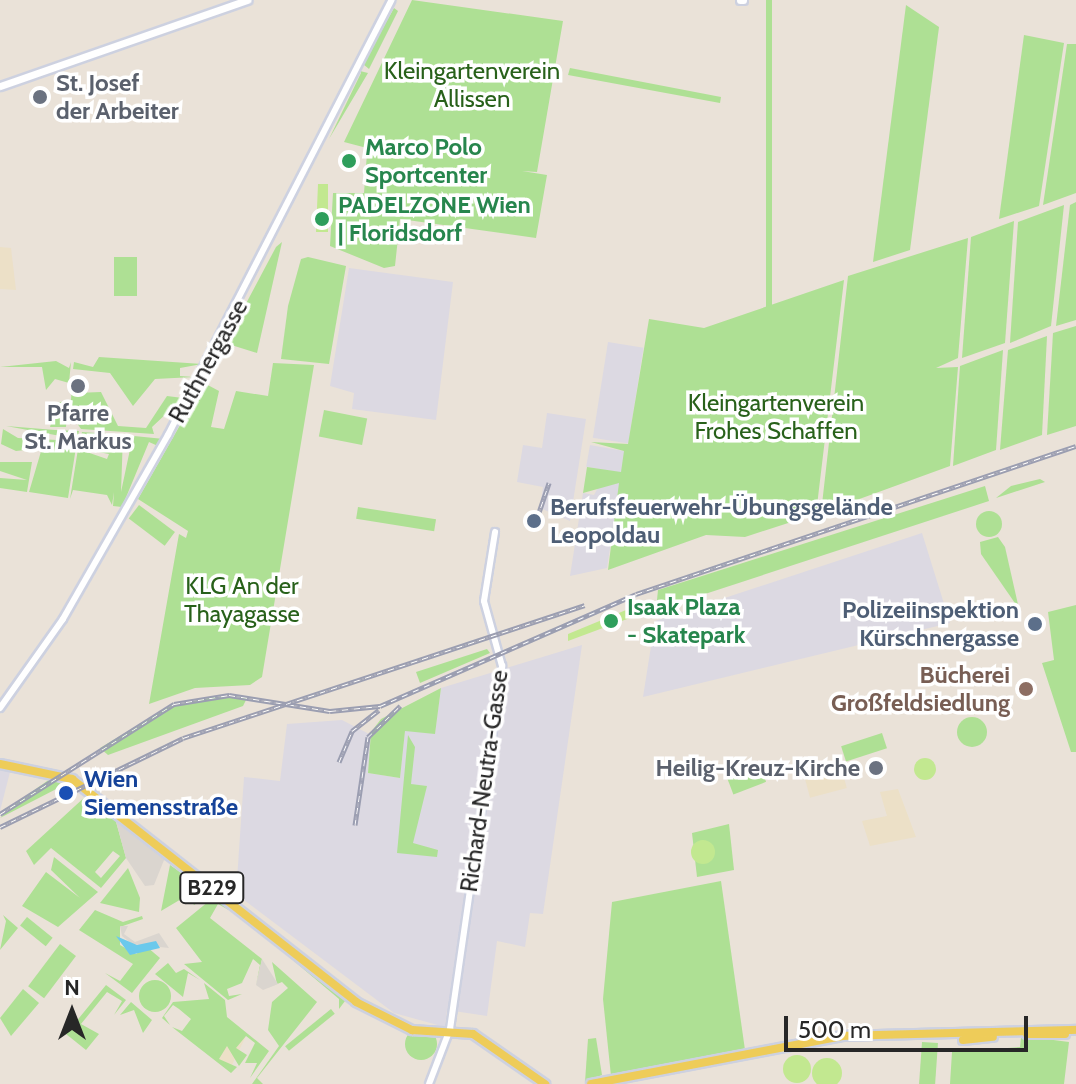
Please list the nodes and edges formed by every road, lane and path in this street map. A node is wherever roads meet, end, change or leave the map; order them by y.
1 (247, 0) edge
2 (392, 0) edge
3 (0, 84) edge
4 (495, 532) dead end
5 (0, 708) edge
6 (0, 762) edge
7 (450, 1032) junction
8 (1076, 1032) edge
9 (429, 1084) edge
10 (545, 1084) edge
11 (591, 1084) edge

1 - 3 main road
2 - 5 street, Ruthnergasse
4 - 7 street, Richard-Neutra-Gasse
6 - 7 main road, B229
7 - 9 street, Richard-Neutra-Gasse
7 - 10 main road, B229
8 - 11 main road

